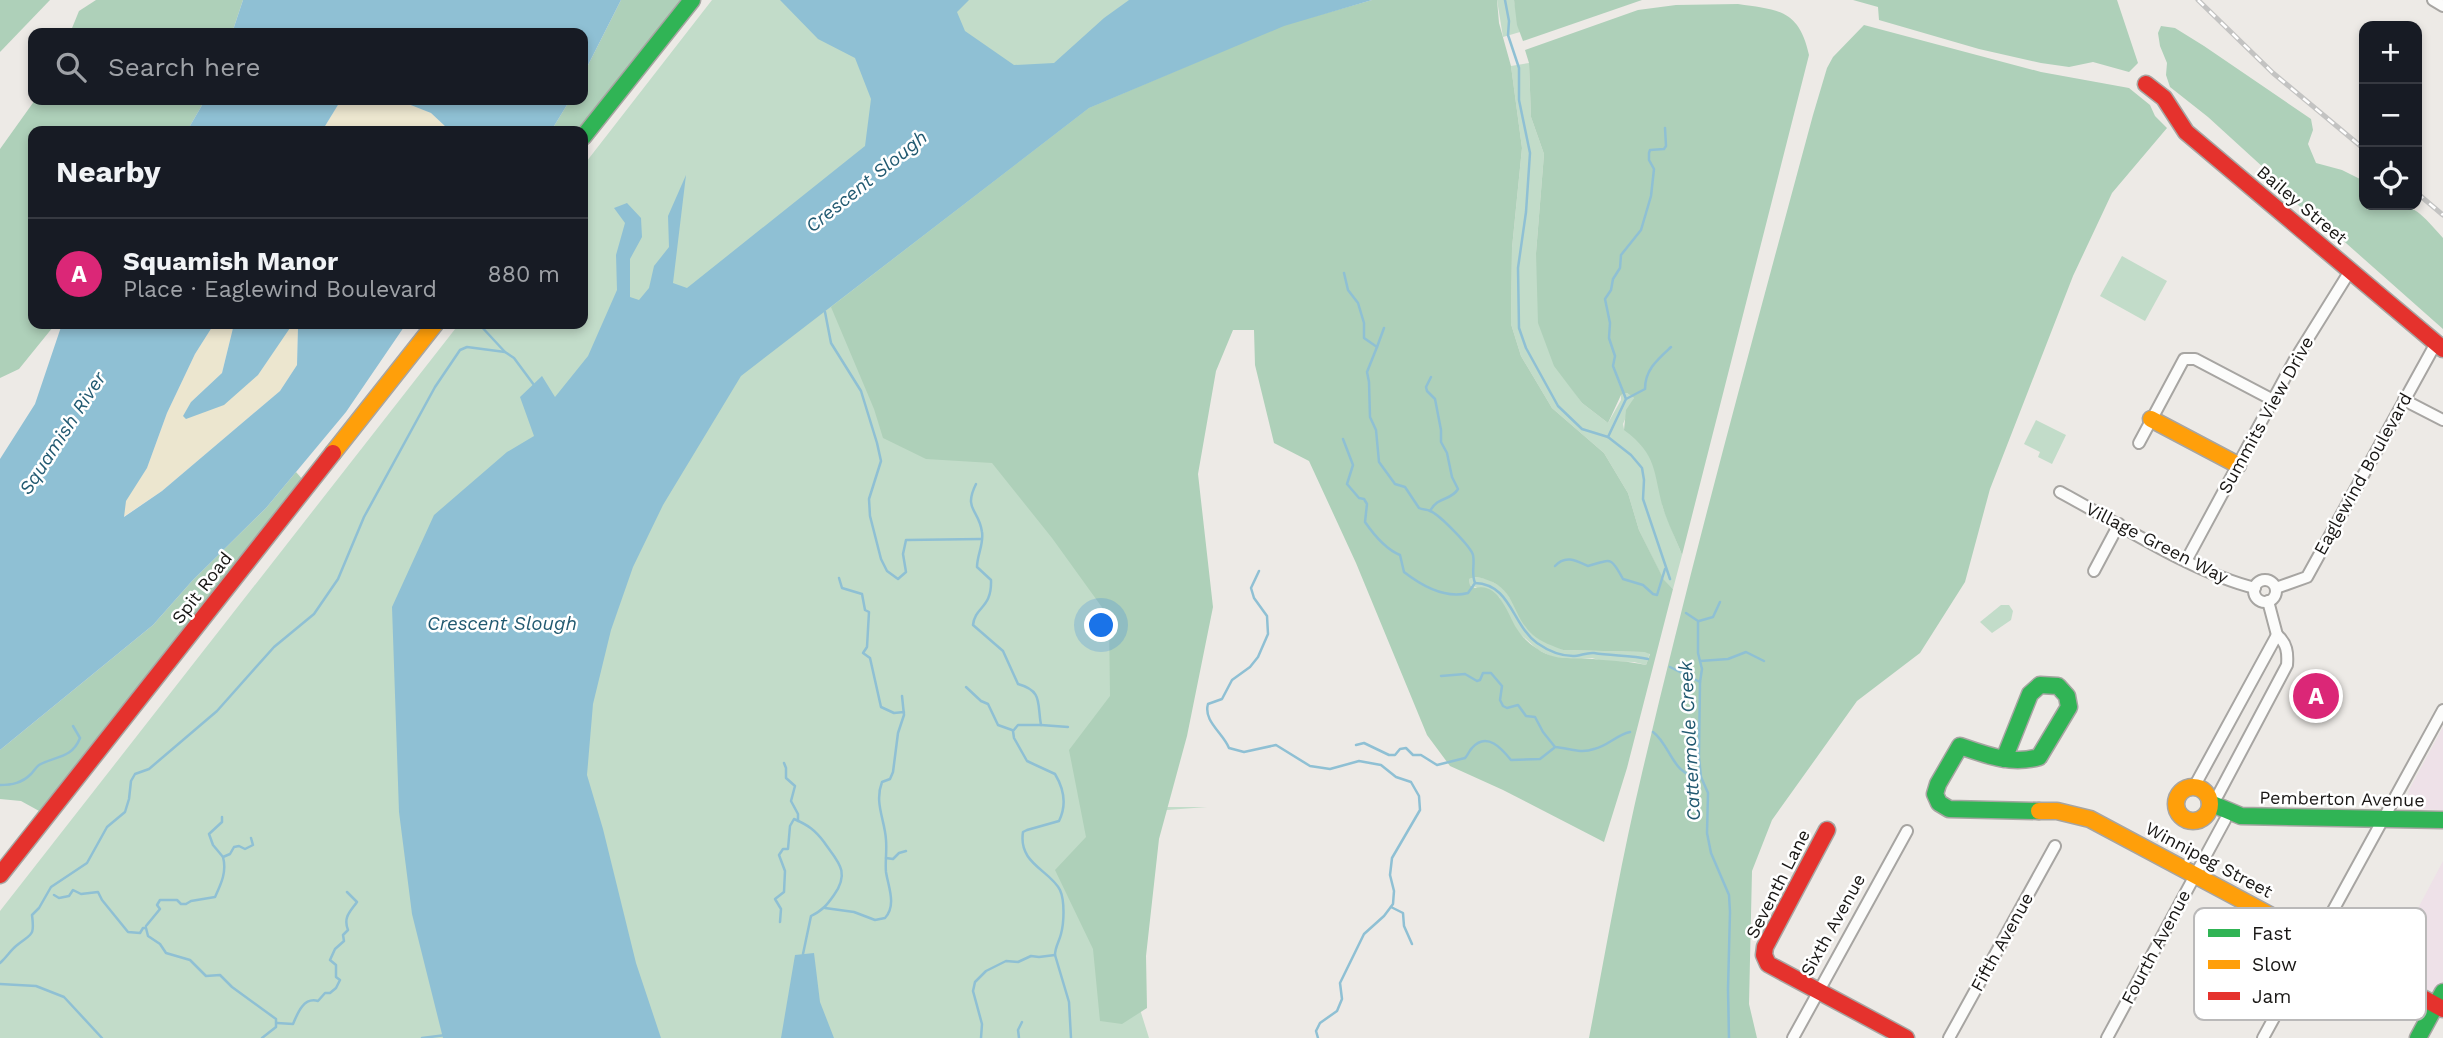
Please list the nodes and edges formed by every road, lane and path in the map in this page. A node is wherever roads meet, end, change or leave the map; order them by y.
1 (691, 0) edge
2 (2433, 0) edge
3 (2443, 6) edge
4 (2146, 84) dead end
5 (588, 131) edge
6 (2350, 271) junction
7 (431, 329) edge
8 (2439, 346) edge
9 (2273, 400) junction
10 (2404, 400) junction
11 (2151, 419) junction
12 (2443, 420) edge
13 (2139, 443) dead end
14 (2238, 465) junction
15 (2060, 492) dead end
16 (2119, 524) junction
17 (2186, 561) junction
18 (2094, 571) dead end
19 (2255, 588) junction
20 (2276, 588) junction
21 (2267, 601) junction
22 (2277, 635) junction
23 (2443, 710) edge
24 (2004, 759) junction
25 (2194, 787) junction
26 (2210, 802) junction
27 (2233, 818) junction
28 (2200, 819) junction
29 (2384, 819) junction
30 (2443, 820) edge
31 (1827, 830) dead end
32 (1907, 831) dead end
33 (2055, 846) dead end
34 (2196, 874) junction
35 (0, 876) edge
36 (2258, 908) edge
37 (2334, 908) edge
38 (1819, 991) junction
39 (2441, 1002) edge
40 (2273, 1020) edge
41 (1793, 1038) edge
42 (1906, 1038) edge
43 (1949, 1038) edge
44 (2107, 1038) edge
45 (2263, 1038) edge
46 (2418, 1038) edge

1 - 5 street
2 - 3 street
4 - 6 street, Bailey Street
6 - 8 street, Bailey Street
6 - 9 street, Summits View Drive
7 - 35 street, Spit Road
8 - 10 street, Eaglewind Boulevard
9 - 11 street
9 - 14 street, Summits View Drive
10 - 12 street
10 - 20 street, Eaglewind Boulevard
11 - 13 street
11 - 14 street
14 - 17 street, Summits View Drive
15 - 16 street, Village Green Way
16 - 17 street, Village Green Way
16 - 18 street
17 - 19 street, Village Green Way
19 - 20 street
19 - 21 street
20 - 21 street
21 - 22 street
22 - 25 street
22 - 26 street
23 - 29 street
24 - 24 street
24 - 34 street, Winnipeg Street
25 - 26 street
25 - 28 street
26 - 27 street, Pemberton Avenue
26 - 28 street
27 - 28 street, Pemberton Avenue
27 - 29 street, Pemberton Avenue
27 - 34 street, Fourth Avenue
29 - 30 street, Pemberton Avenue
29 - 37 street
31 - 38 street, Seventh Lane
32 - 38 street, Sixth Avenue
33 - 43 street, Fifth Avenue
34 - 36 street, Winnipeg Street
34 - 44 street, Fourth Avenue
38 - 41 street, Sixth Avenue
38 - 42 street
39 - 46 street
40 - 45 street

